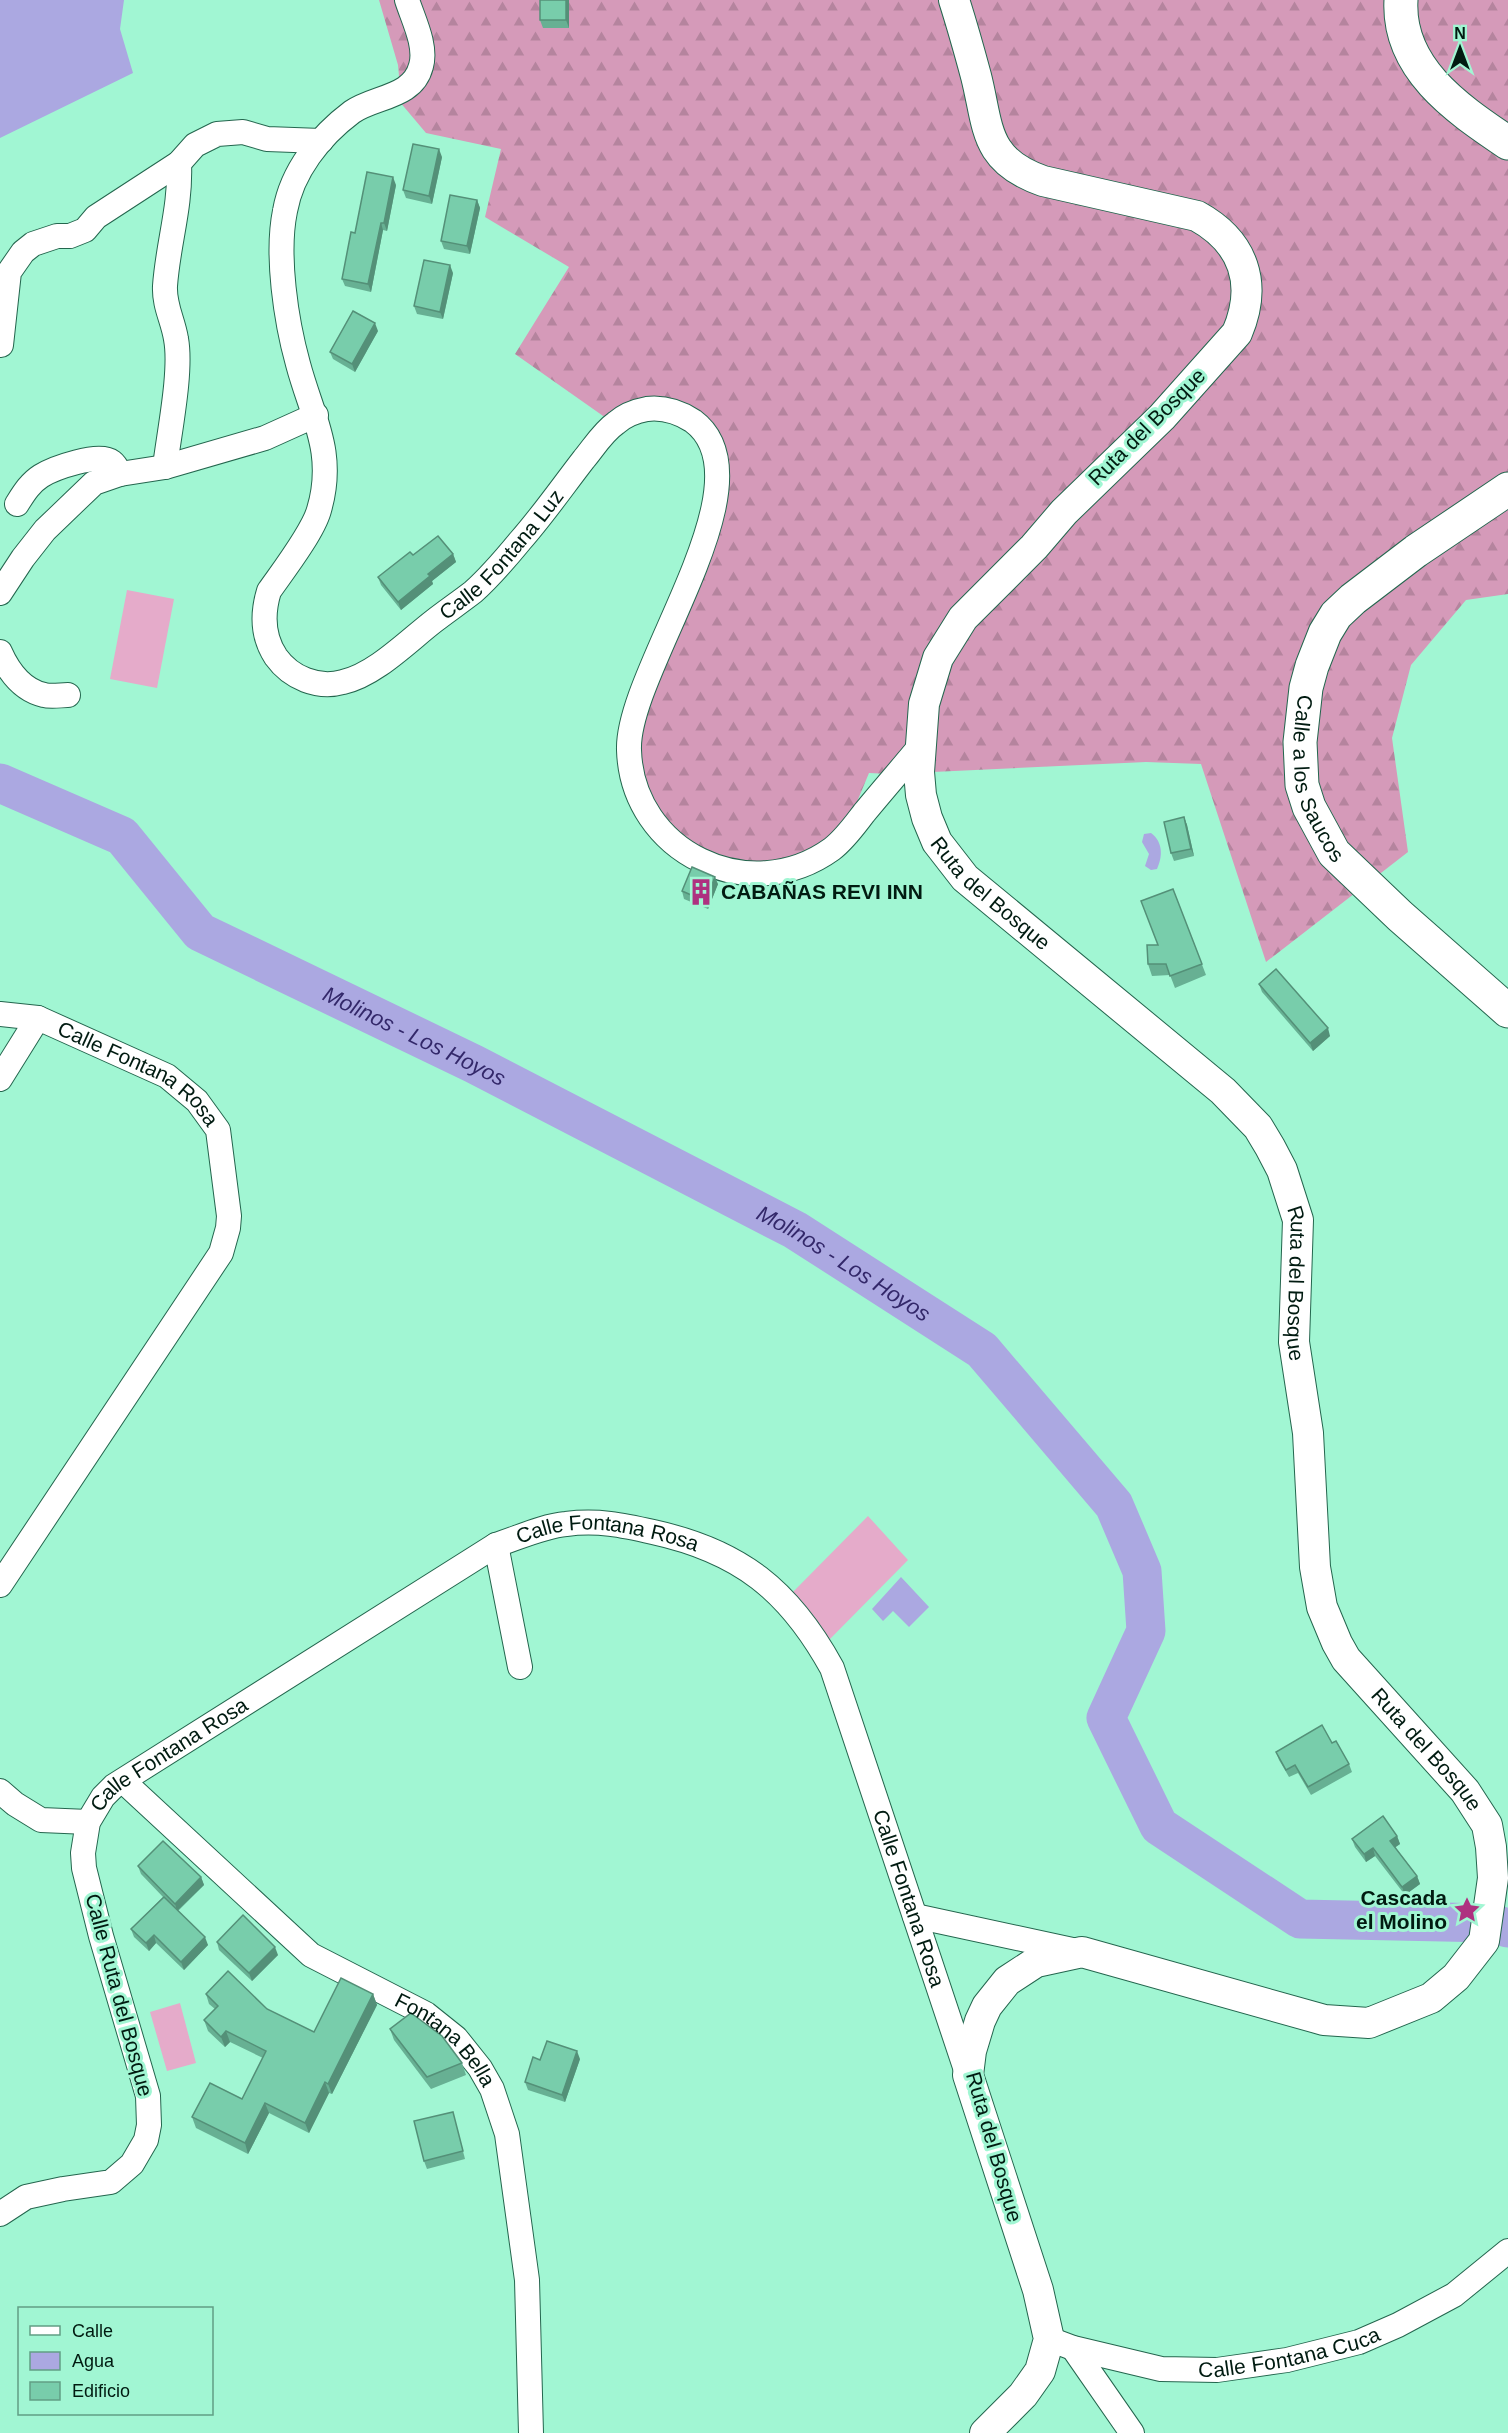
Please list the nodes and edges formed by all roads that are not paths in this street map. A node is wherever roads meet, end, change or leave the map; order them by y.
1 (407, 0) edge
2 (954, 0) edge
3 (1401, 0) edge
4 (321, 141) junction
5 (1508, 143) edge
6 (179, 163) junction
7 (1, 345) edge
8 (316, 416) junction
9 (165, 467) junction
10 (120, 474) junction
11 (1508, 489) edge
12 (17, 504) dead end
13 (0, 593) edge
14 (0, 652) edge
15 (69, 695) dead end
16 (922, 744) junction
17 (1508, 1011) edge
18 (0, 1014) edge
19 (38, 1018) junction
20 (0, 1079) edge
21 (496, 1545) junction
22 (0, 1585) edge
23 (520, 1667) dead end
24 (123, 1781) junction
25 (5, 1800) edge
26 (87, 1822) junction
27 (915, 1916) junction
28 (1082, 1952) junction
29 (968, 2075) junction
30 (0, 2214) edge
31 (1508, 2252) edge
32 (1061, 2344) junction
33 (531, 2433) edge
34 (985, 2433) edge
35 (1132, 2433) edge

1 - 4 street, Calle Fontana Luz
2 - 16 street, Ruta del Bosque
3 - 5 main road
4 - 6 street
4 - 8 street, Calle Fontana Luz
6 - 7 street
6 - 9 street
8 - 9 street
8 - 16 street, Calle Fontana Luz
9 - 10 street
10 - 12 street
10 - 13 street
11 - 17 main road, Calle a los Saucos
14 - 15 street
16 - 28 street, Ruta del Bosque
18 - 19 street, Calle Fontana Rosa
19 - 20 street
19 - 22 street, Calle Fontana Rosa
21 - 23 street
21 - 24 street, Calle Fontana Rosa
21 - 27 street, Calle Fontana Rosa
24 - 26 street, Calle Fontana Rosa
24 - 33 street, Fontana Bella
25 - 26 street, Calle Fontana Rosa
26 - 30 street, Calle Ruta del Bosque
27 - 28 street
27 - 29 street, Calle Fontana Rosa
28 - 29 street, Ruta del Bosque
29 - 32 street, Ruta del Bosque
31 - 32 street, Calle Fontana Cuca
32 - 34 street, Ruta del Bosque
32 - 35 street

